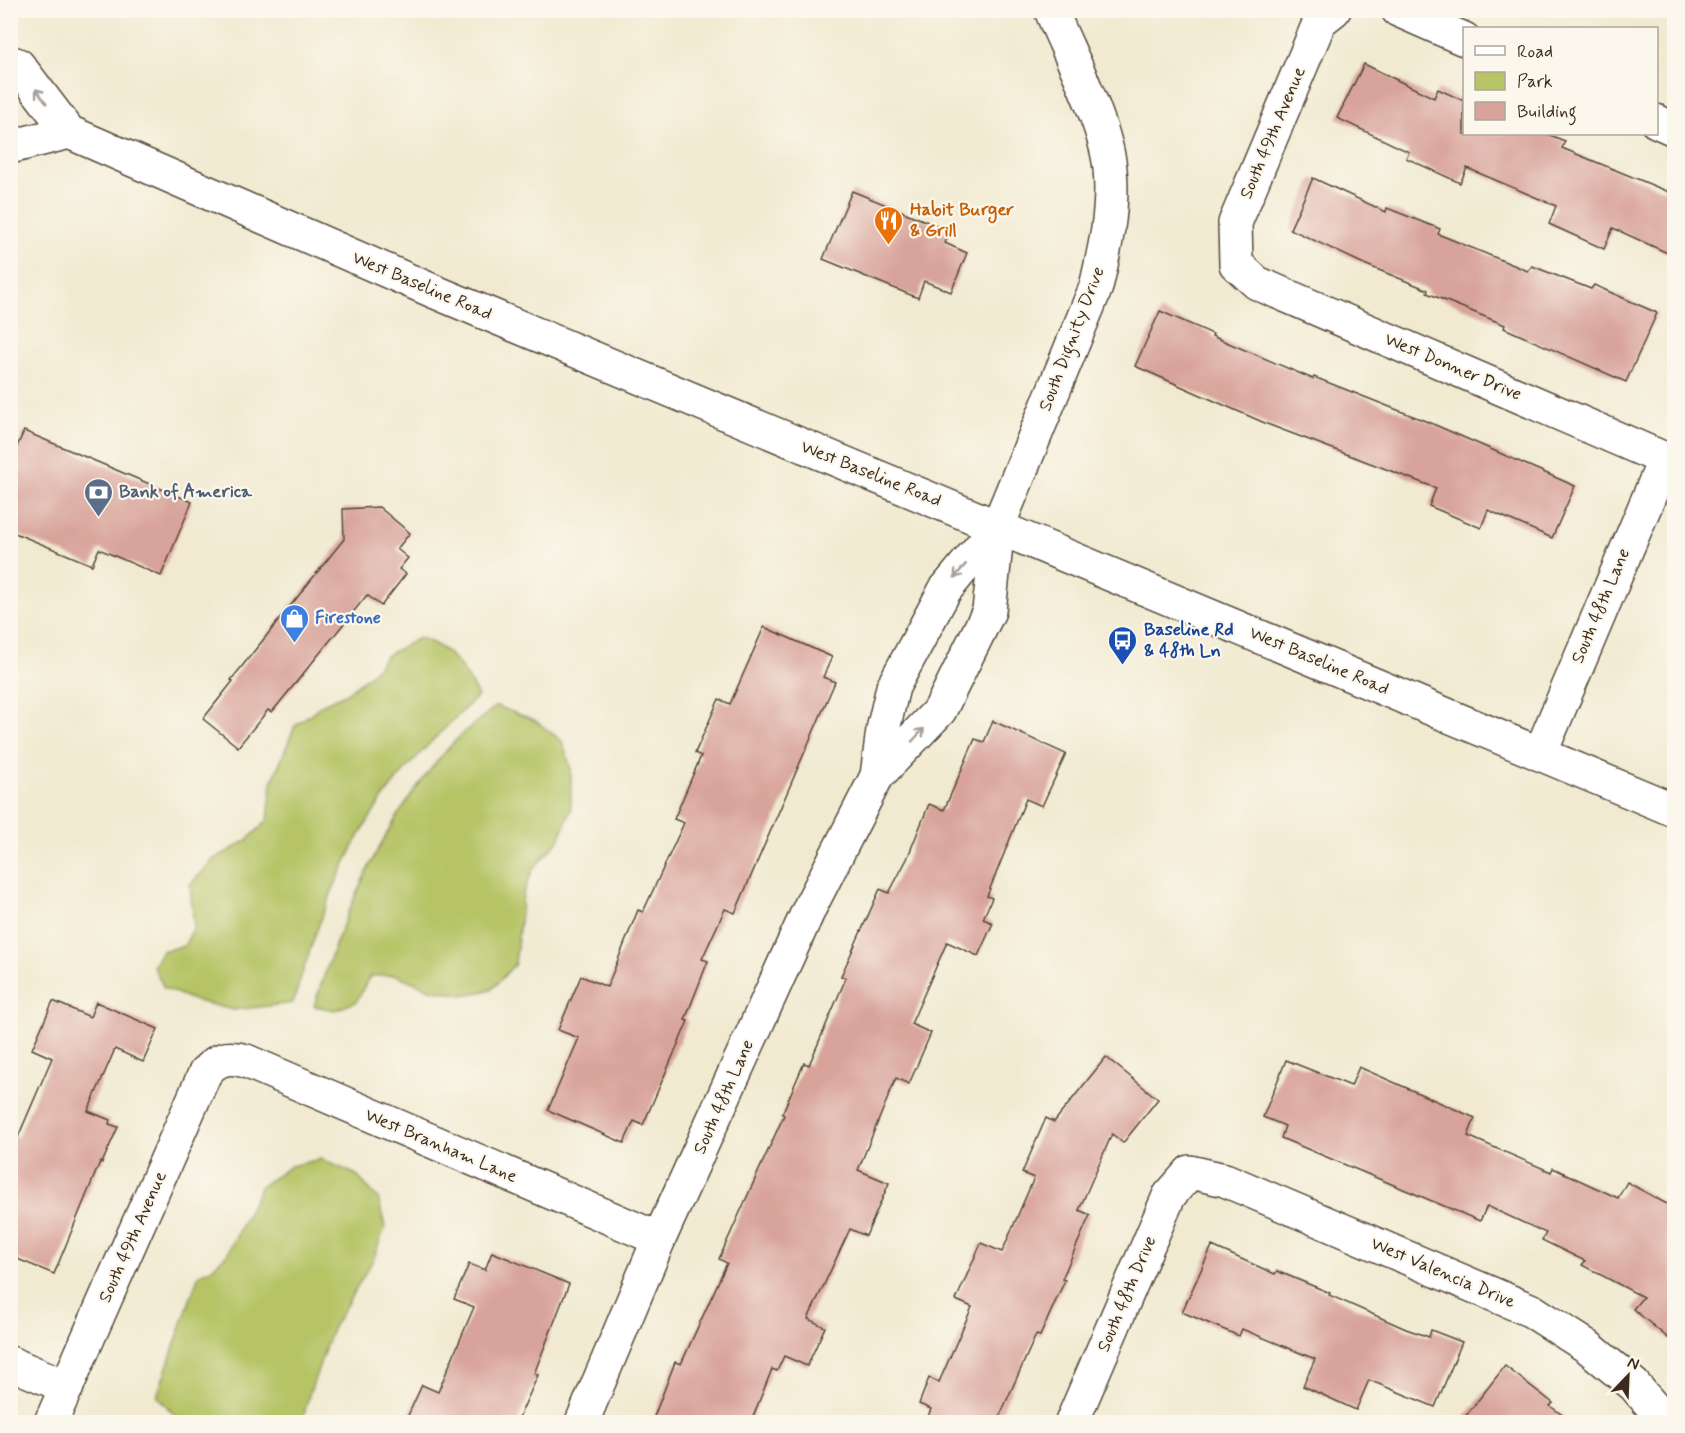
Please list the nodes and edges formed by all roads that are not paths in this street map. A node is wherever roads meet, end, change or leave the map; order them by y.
1 (1050, 10) edge
2 (1334, 10) edge
3 (1398, 10) edge
4 (1463, 39) edge
5 (10, 62) edge
6 (1658, 122) edge
7 (1674, 129) edge
8 (69, 132) junction
9 (10, 147) edge
10 (1236, 264) joint
11 (1670, 460) edge
12 (998, 526) junction
13 (1540, 754) junction
14 (877, 776) junction
15 (1674, 810) edge
16 (222, 1058) joint
17 (1190, 1172) joint
18 (659, 1239) junction
19 (10, 1363) edge
20 (67, 1387) junction
21 (51, 1422) edge
22 (582, 1422) edge
23 (1072, 1422) edge
24 (1666, 1422) edge

1 - 12 street, South Dignity Drive
2 - 10 street, South 49th Avenue
3 - 4 street
8 -> 5 street, West Baseline Road
6 - 7 street
8 - 9 street
8 - 12 street, West Baseline Road
10 - 11 street, West Donner Drive
11 - 13 street, South 48th Lane
12 - 13 street, West Baseline Road
12 -> 14 street, South 48th Lane
14 -> 12 street, South 48th Lane
13 - 15 street, West Baseline Road
14 - 18 street, South 48th Lane
16 - 18 street, West Branham Lane
16 - 20 street, South 49th Avenue
17 - 23 street, South 48th Drive
17 - 24 street, West Valencia Drive
18 - 22 street, South 48th Lane
19 - 20 street
20 - 21 street, South 49th Avenue

